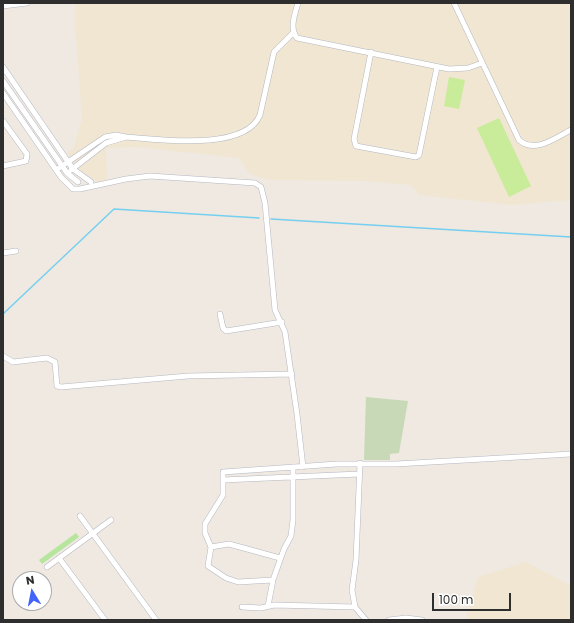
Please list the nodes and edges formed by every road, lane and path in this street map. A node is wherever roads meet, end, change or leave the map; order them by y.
1 (27, 3) edge
2 (298, 3) edge
3 (454, 3) edge
4 (3, 6) edge
5 (294, 33) junction
6 (371, 52) junction
7 (482, 63) junction
8 (3, 67) edge
9 (437, 67) junction
10 (3, 81) edge
11 (3, 93) edge
12 (3, 122) edge
13 (571, 130) edge
14 (126, 137) junction
15 (69, 162) junction
16 (3, 166) edge
17 (62, 166) junction
18 (73, 169) junction
19 (56, 170) junction
20 (67, 173) junction
21 (61, 177) junction
22 (78, 182) dead end
23 (91, 182) dead end
24 (16, 251) dead end
25 (3, 253) edge
26 (220, 314) dead end
27 (282, 322) junction
28 (3, 356) edge
29 (292, 374) junction
30 (571, 454) edge
31 (360, 463) junction
32 (292, 467) junction
33 (303, 467) junction
34 (359, 474) junction
35 (293, 476) junction
36 (223, 480) junction
37 (80, 516) dead end
38 (111, 520) dead end
39 (93, 534) junction
40 (211, 547) junction
41 (59, 558) junction
42 (280, 558) junction
43 (47, 567) dead end
44 (273, 580) junction
45 (268, 606) junction
46 (242, 607) dead end
47 (355, 607) junction
48 (105, 620) edge
49 (156, 620) edge
50 (366, 620) edge
51 (389, 620) edge
52 (422, 620) edge

1 - 4 street
2 - 5 street
3 - 7 street
5 - 6 street
5 - 14 street
6 - 9 street
6 - 9 street
7 - 9 street
7 - 13 street
8 - 15 street
10 - 17 street
11 - 19 street
12 - 16 street
14 - 15 street
14 - 18 street
15 - 17 street
15 - 18 street
17 - 19 street
17 - 20 street
18 - 20 street
18 - 23 street
19 - 21 street
20 - 21 street
20 - 22 street
21 - 27 street
24 - 25 street
26 - 27 street
27 - 29 street
28 - 29 street
29 - 33 street
30 - 31 street
31 - 33 street
31 - 34 street
32 - 33 street
32 - 35 street
32 - 36 street
34 - 35 street
34 - 47 street
35 - 36 street
35 - 42 street
36 - 40 street
37 - 39 street
38 - 39 street
39 - 41 street
39 - 49 street
40 - 42 street
40 - 44 street
41 - 43 street
41 - 48 street
42 - 44 street
44 - 45 street
45 - 46 street
45 - 47 street
47 - 50 street
51 - 52 street

